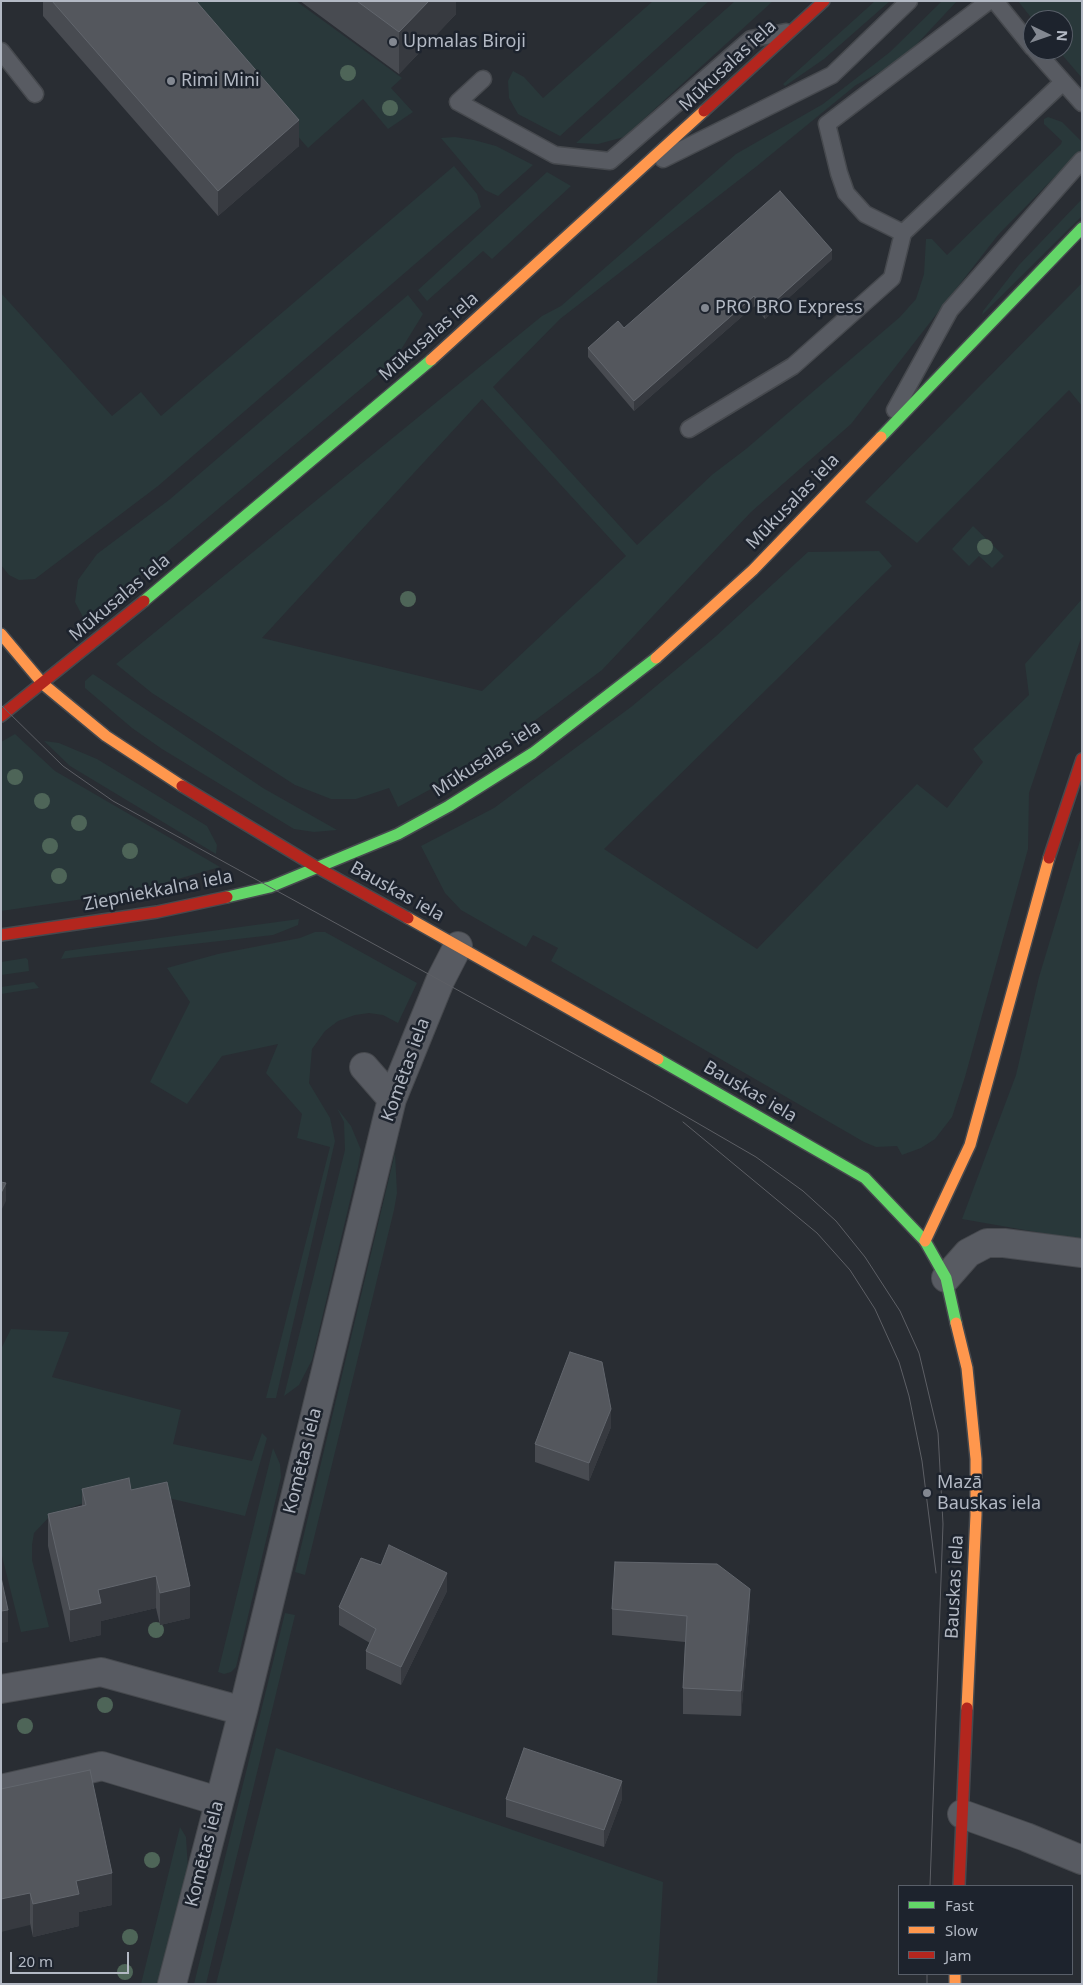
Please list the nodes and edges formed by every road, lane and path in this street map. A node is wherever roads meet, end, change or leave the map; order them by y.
1 (824, 1) edge
2 (908, 1) edge
3 (989, 1) edge
4 (995, 1) edge
5 (792, 30) junction
6 (1023, 35) edge
7 (1, 51) edge
8 (1043, 60) edge
9 (483, 79) dead end
10 (1062, 83) junction
11 (34, 94) dead end
12 (1082, 103) edge
13 (1082, 160) edge
14 (641, 170) junction
15 (1082, 228) edge
16 (903, 233) junction
17 (689, 429) dead end
18 (880, 439) junction
19 (1, 634) edge
20 (43, 684) junction
21 (1, 716) edge
22 (1082, 759) edge
23 (318, 868) junction
24 (1, 934) edge
25 (458, 946) junction
26 (364, 1067) dead end
27 (392, 1099) junction
28 (925, 1241) junction
29 (1082, 1253) edge
30 (946, 1278) junction
31 (1, 1689) edge
32 (243, 1711) junction
33 (1, 1789) edge
34 (218, 1801) junction
35 (962, 1814) junction
36 (1082, 1860) edge
37 (959, 1885) edge
38 (172, 1984) edge

1 - 5 main road, Mūkusalas iela
2 - 14 lane
3 - 16 lane
4 - 6 lane
5 - 9 lane
5 - 14 main road, Mūkusalas iela
7 - 11 lane
8 - 10 lane
10 - 12 lane
10 - 16 lane
13 - 18 lane
14 - 20 main road, Mūkusalas iela
15 - 18 main road, Mūkusalas iela
16 - 17 lane
18 - 23 main road, Mūkusalas iela
19 - 20 main road, Bauskas iela
20 - 21 main road
20 - 23 main road, Bauskas iela
22 - 28 main road
23 - 24 main road, Ziepniekkalna iela
23 - 25 main road, Bauskas iela
25 - 27 street, Komētas iela
25 - 28 main road, Bauskas iela
26 - 27 street
27 - 32 street, Komētas iela
28 - 30 main road, Bauskas iela
29 - 30 street
30 - 35 main road, Bauskas iela
31 - 32 street
32 - 34 street, Komētas iela
33 - 34 street
34 - 38 street, Komētas iela
35 - 36 street
35 - 37 main road, Bauskas iela

